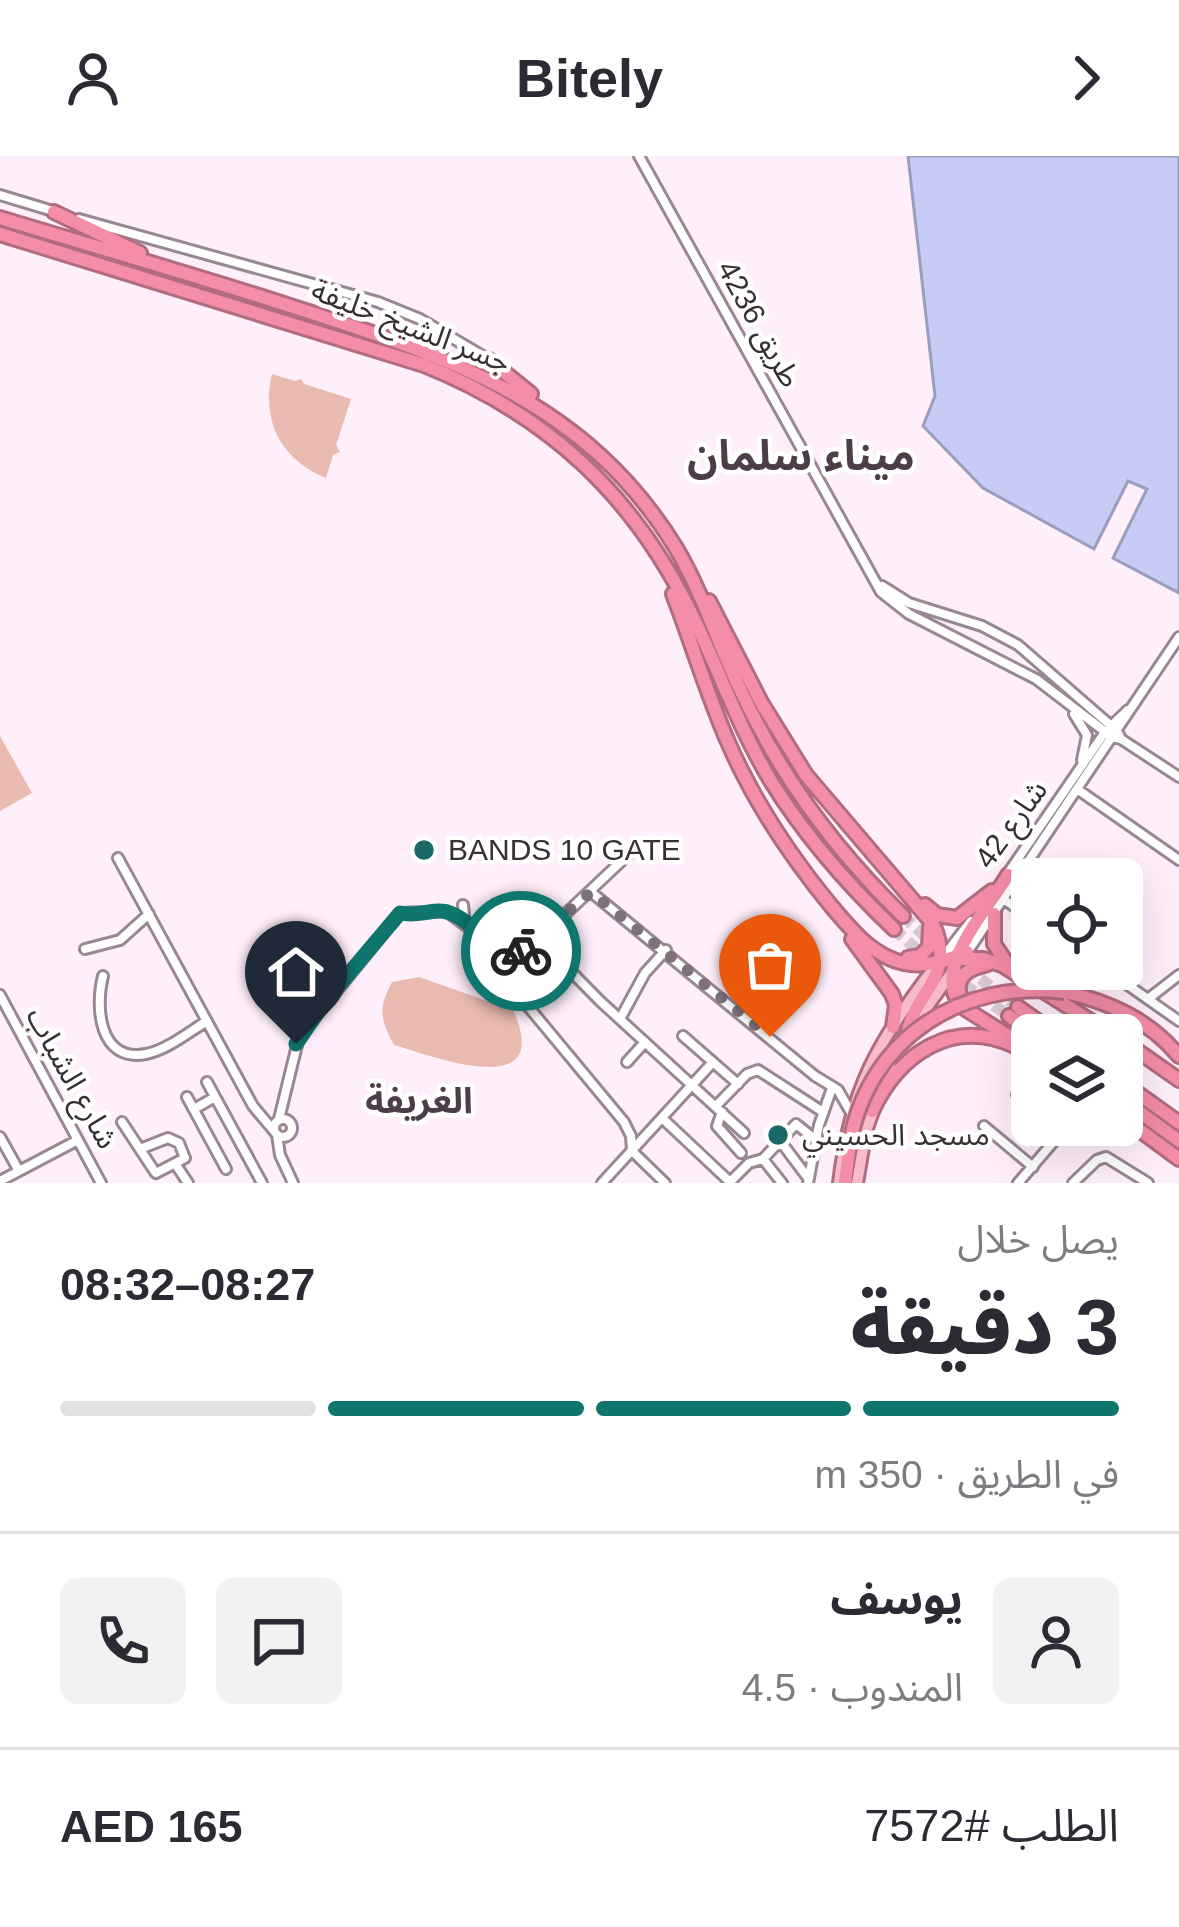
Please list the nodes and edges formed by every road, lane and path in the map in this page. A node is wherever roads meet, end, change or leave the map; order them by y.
1 (640, 156) edge
2 (0, 195) edge
3 (54, 212) junction
4 (0, 218) edge
5 (0, 234) edge
6 (156, 263) junction
7 (490, 360) joint
8 (548, 413) junction
9 (652, 544) junction
10 (680, 554) junction
11 (872, 577) junction
12 (982, 626) junction
13 (1179, 638) edge
14 (973, 645) junction
15 (1025, 650) junction
16 (1015, 666) junction
17 (1061, 699) junction
18 (1113, 733) junction
19 (1078, 771) junction
20 (1179, 777) edge
21 (1077, 789) junction
22 (1037, 840) junction
23 (629, 854) dead end
24 (118, 858) dead end
25 (1179, 860) edge
26 (1008, 875) junction
27 (901, 885) junction
28 (591, 892) junction
29 (998, 894) junction
30 (825, 898) junction
31 (1011, 903) edge
32 (463, 905) dead end
33 (923, 912) junction
34 (149, 914) junction
35 (994, 914) junction
36 (466, 925) junction
37 (538, 938) junction
38 (85, 949) dead end
39 (666, 950) junction
40 (889, 958) junction
41 (950, 962) junction
42 (995, 962) junction
43 (502, 965) junction
44 (1011, 966) edge
45 (1011, 971) edge
46 (1179, 975) edge
47 (104, 976) dead end
48 (1042, 990) edge
49 (1135, 990) edge
50 (1148, 999) junction
51 (3, 1007) edge
52 (964, 1008) junction
53 (1080, 1014) edge
54 (620, 1019) junction
55 (207, 1021) junction
56 (1179, 1021) edge
57 (893, 1027) junction
58 (907, 1035) joint
59 (683, 1036) dead end
60 (1011, 1039) edge
61 (645, 1042) junction
62 (1011, 1045) edge
63 (1143, 1055) edge
64 (1179, 1056) edge
65 (713, 1061) junction
66 (627, 1062) dead end
67 (863, 1079) junction
68 (1179, 1080) edge
69 (208, 1082) dead end
70 (692, 1084) junction
71 (738, 1084) junction
72 (835, 1089) junction
73 (188, 1096) dead end
74 (215, 1097) junction
75 (1143, 1097) edge
76 (194, 1109) junction
77 (719, 1109) junction
78 (872, 1111) junction
79 (823, 1112) junction
80 (850, 1112) junction
81 (1143, 1114) edge
82 (662, 1118) junction
83 (122, 1122) dead end
84 (1179, 1123) edge
85 (984, 1126) dead end
86 (281, 1127) junction
87 (744, 1133) dead end
88 (1143, 1133) edge
89 (0, 1137) edge
90 (78, 1139) junction
91 (816, 1140) junction
92 (1179, 1141) edge
93 (781, 1142) junction
94 (1049, 1146) edge
95 (140, 1149) junction
96 (632, 1151) junction
97 (741, 1153) dead end
98 (763, 1159) junction
99 (1179, 1160) edge
100 (176, 1165) junction
101 (1033, 1167) junction
102 (226, 1168) dead end
103 (19, 1171) junction
104 (0, 1181) edge
105 (808, 1181) edge
106 (1077, 1181) edge
107 (730, 1182) edge
108 (101, 1183) edge
109 (188, 1183) edge
110 (262, 1183) edge
111 (293, 1183) edge
112 (602, 1183) edge
113 (665, 1183) edge
114 (782, 1183) edge
115 (842, 1183) edge
116 (857, 1183) edge
117 (1018, 1183) edge
118 (1148, 1183) edge

1 - 11 street, طريق 4236
2 - 3 street
3 - 6 highway
3 - 7 street
4 - 6 highway, جسر الشيخ خليفة
5 - 9 highway, جسر الشيخ خليفة
6 - 8 highway, جسر الشيخ خليفة
7 - 8 highway
8 - 10 highway, جسر الشيخ خليفة
9 - 10 highway, جسر الشيخ خليفة
9 - 30 highway
10 - 27 highway
11 - 12 street
11 - 14 street, طريق 4236
12 - 14 street
12 - 15 street
13 - 18 street, شارع 42
14 - 16 street, طريق 4236
15 - 16 street
15 - 18 street
16 - 17 street, طريق 4236
17 - 18 street, طريق 4236
17 - 19 street
18 - 19 street, شارع 42
18 - 20 street
18 - 21 street, شارع 42
19 - 22 street, شارع 42
21 - 22 street, شارع 42
21 - 25 street
22 - 26 street, شارع 42
22 - 29 street, شارع 42
23 - 28 street
24 - 34 street
26 - 29 street, شارع 42
26 - 41 highway
27 - 29 highway
27 - 33 highway
28 - 37 street
28 - 39 street
29 - 31 street
29 - 35 street, شارع 42
29 - 41 street, شارع 42
30 - 40 highway
30 - 57 highway
32 - 36 street
33 - 40 highway
33 - 41 highway
34 - 38 street
34 - 55 street
35 - 41 street, شارع 42
35 - 44 highway
36 - 43 street
36 - 86 street
37 - 43 street
37 - 54 street
39 - 54 street
39 - 72 street
40 - 41 highway
41 - 42 highway
41 - 52 highway
41 - 57 main road
41 - 58 highway
42 - 45 highway
42 - 52 highway
43 - 96 street
46 - 50 street
47 - 55 street
48 - 53 highway
49 - 50 street
50 - 56 street
51 - 90 street, شارع الشباب
52 - 60 highway
54 - 61 street
55 - 86 street
57 - 67 main road
58 - 78 main road
59 - 65 street
61 - 66 street
61 - 70 street
62 - 78 highway
63 - 68 highway
64 - 115 highway, bridge
65 - 70 street
65 - 71 street
67 - 72 street
67 - 80 main road
69 - 74 street
70 - 77 street
70 - 82 street
71 - 77 street
71 - 79 street
72 - 79 street
72 - 80 street
73 - 76 street
74 - 76 street
74 - 110 street
75 - 84 highway
76 - 102 street
77 - 87 street
77 - 97 street
78 - 116 main road
79 - 91 street
80 - 115 main road
81 - 92 highway
82 - 96 street
82 - 107 street
83 - 95 street
85 - 101 street
86 - 111 street
88 - 99 highway
89 - 103 street
90 - 103 street
90 - 108 street, شارع الشباب
91 - 93 street
91 - 105 street
93 - 98 street
93 - 105 street
94 - 101 street
95 - 100 street
95 - 100 street
96 - 112 street
96 - 113 street
98 - 107 street
98 - 114 street
100 - 109 street
101 - 117 street
103 - 104 street
106 - 118 street

